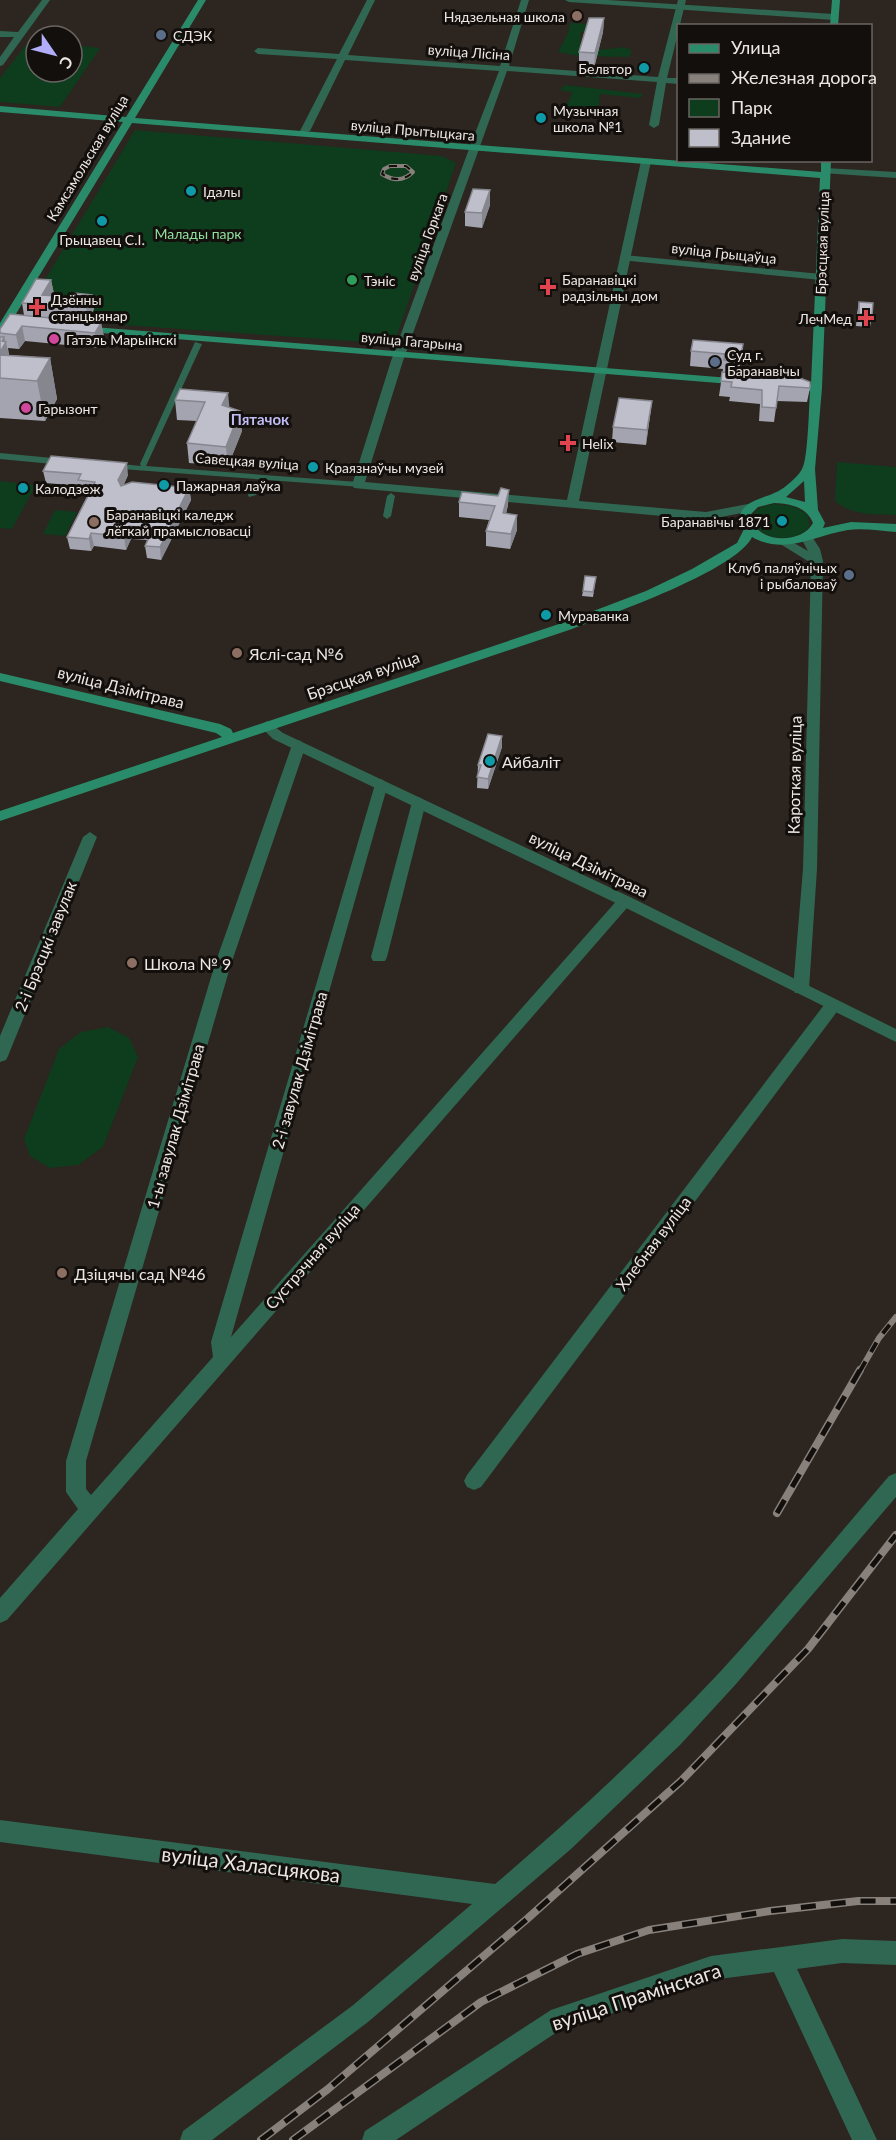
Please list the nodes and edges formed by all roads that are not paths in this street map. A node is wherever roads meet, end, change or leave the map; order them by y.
1 (46, 0) edge
2 (202, 0) edge
3 (371, 0) edge
4 (525, 0) edge
5 (569, 0) edge
6 (836, 0) edge
7 (682, 4) edge
8 (834, 21) edge
9 (0, 34) edge
10 (21, 35) junction
11 (258, 51) dead end
12 (342, 55) junction
13 (0, 63) edge
14 (504, 68) junction
15 (662, 79) junction
16 (677, 81) edge
17 (0, 109) edge
18 (126, 121) junction
19 (654, 125) dead end
20 (304, 131) dead end
21 (474, 149) junction
22 (646, 161) junction
23 (825, 169) edge
24 (896, 175) edge
25 (624, 258) junction
26 (821, 277) junction
27 (7, 326) edge
28 (69, 328) edge
29 (198, 344) dead end
30 (399, 355) junction
31 (600, 371) junction
32 (755, 383) edge
33 (777, 385) edge
34 (816, 388) junction
35 (0, 456) edge
36 (71, 462) edge
37 (144, 464) dead end
38 (106, 465) edge
39 (809, 469) junction
40 (257, 484) dead end
41 (358, 485) junction
42 (252, 495) dead end
43 (391, 496) dead end
44 (773, 499) junction
45 (572, 504) junction
46 (748, 508) junction
47 (813, 512) junction
48 (387, 516) dead end
49 (706, 516) junction
50 (851, 526) junction
51 (747, 527) junction
52 (896, 528) edge
53 (811, 535) junction
54 (777, 542) junction
55 (731, 553) junction
56 (817, 561) junction
57 (0, 677) edge
58 (267, 726) junction
59 (230, 739) junction
60 (299, 745) junction
61 (381, 784) junction
62 (419, 801) junction
63 (0, 816) edge
64 (90, 837) dead end
65 (625, 901) junction
66 (379, 957) dead end
67 (801, 989) junction
68 (833, 1005) junction
69 (896, 1036) edge
70 (0, 1056) edge
71 (225, 1354) junction
72 (474, 1481) dead end
73 (896, 1482) edge
74 (90, 1508) junction
75 (0, 1613) edge
76 (0, 1832) edge
77 (501, 1896) junction
78 (896, 1953) edge
79 (780, 1959) junction
80 (192, 2140) edge
81 (374, 2140) edge
82 (865, 2140) edge

1 - 10 street
2 - 18 main road, Камсамольская вуліца
3 - 12 street
4 - 14 street, вуліца Горкага
5 - 7 street
6 - 8 main road
7 - 8 street
7 - 15 street
9 - 10 street
10 - 13 street
11 - 12 street, вуліца Лісіна
12 - 14 street, вуліца Лісіна
12 - 20 street
14 - 15 street, вуліца Лісіна
14 - 21 street, вуліца Горкага
15 - 16 street, вуліца Лісіна
15 - 19 street
17 - 18 main road, вуліца Прытыцкага
18 - 21 main road, вуліца Прытыцкага
18 - 27 main road, Камсамольская вуліца
21 - 22 main road, вуліца Прытыцкага
21 - 30 street, вуліца Горкага
22 - 23 main road, вуліца Прытыцкага
22 - 25 street
23 - 24 street, вуліца Прытыцкага
23 - 26 main road, Брэсцкая вуліца
25 - 26 street, вуліца Грыцаўца
25 - 31 street
26 - 34 main road, Брэсцкая вуліца
28 - 30 main road, вуліца Гагарына
29 - 37 street
30 - 31 main road, вуліца Гагарына
30 - 41 street, вуліца Горкага
31 - 32 main road, вуліца Гагарына
31 - 45 street
33 - 34 main road
34 - 39 main road, Брэсцкая вуліца
35 - 36 street
38 - 41 street, Савецкая вуліца
39 - 44 main road
39 - 47 main road, Брэсцкая вуліца
40 - 42 street
41 - 45 street, Савецкая вуліца
43 - 48 street
44 - 46 main road
44 - 47 main road
45 - 49 street, Савецкая вуліца
46 - 49 street, Савецкая вуліца
46 - 51 main road
47 - 50 main road
47 - 53 main road, Брэсцкая вуліца
49 - 51 street, Савецкая вуліца
50 - 52 main road
50 - 53 main road, Брэсцкая вуліца
51 - 54 main road
51 - 55 main road, Брэсцкая вуліца
53 - 54 main road, Брэсцкая вуліца
53 - 56 street, Кароткая вуліца
54 - 55 main road, Брэсцкая вуліца
54 - 56 street
55 - 58 main road, Брэсцкая вуліца
56 - 67 street, Кароткая вуліца
57 - 59 main road, вуліца Дзімітрава
58 - 59 main road, Брэсцкая вуліца
58 - 60 street, вуліца Дзімітрава
59 - 63 main road, Брэсцкая вуліца
60 - 61 street, вуліца Дзімітрава
60 - 74 street, 1-ы завулак Дзімітрава
61 - 62 street, вуліца Дзімітрава
61 - 71 street, 2-і завулак Дзімітрава
62 - 65 street, вуліца Дзімітрава
62 - 66 street
64 - 70 street, 2-і Брэсцкі завулак
65 - 67 street, вуліца Дзімітрава
65 - 71 street, Сустрэчная вуліца
67 - 68 street, вуліца Дзімітрава
68 - 69 street, вуліца Дзімітрава
68 - 72 street, Хлебная вуліца
71 - 74 street, Сустрэчная вуліца
73 - 77 street
74 - 75 street, Сустрэчная вуліца
76 - 77 street, вуліца Халасцякова
77 - 80 street
78 - 79 street, вуліца Прамінскага
79 - 81 street, вуліца Прамінскага
79 - 82 street

